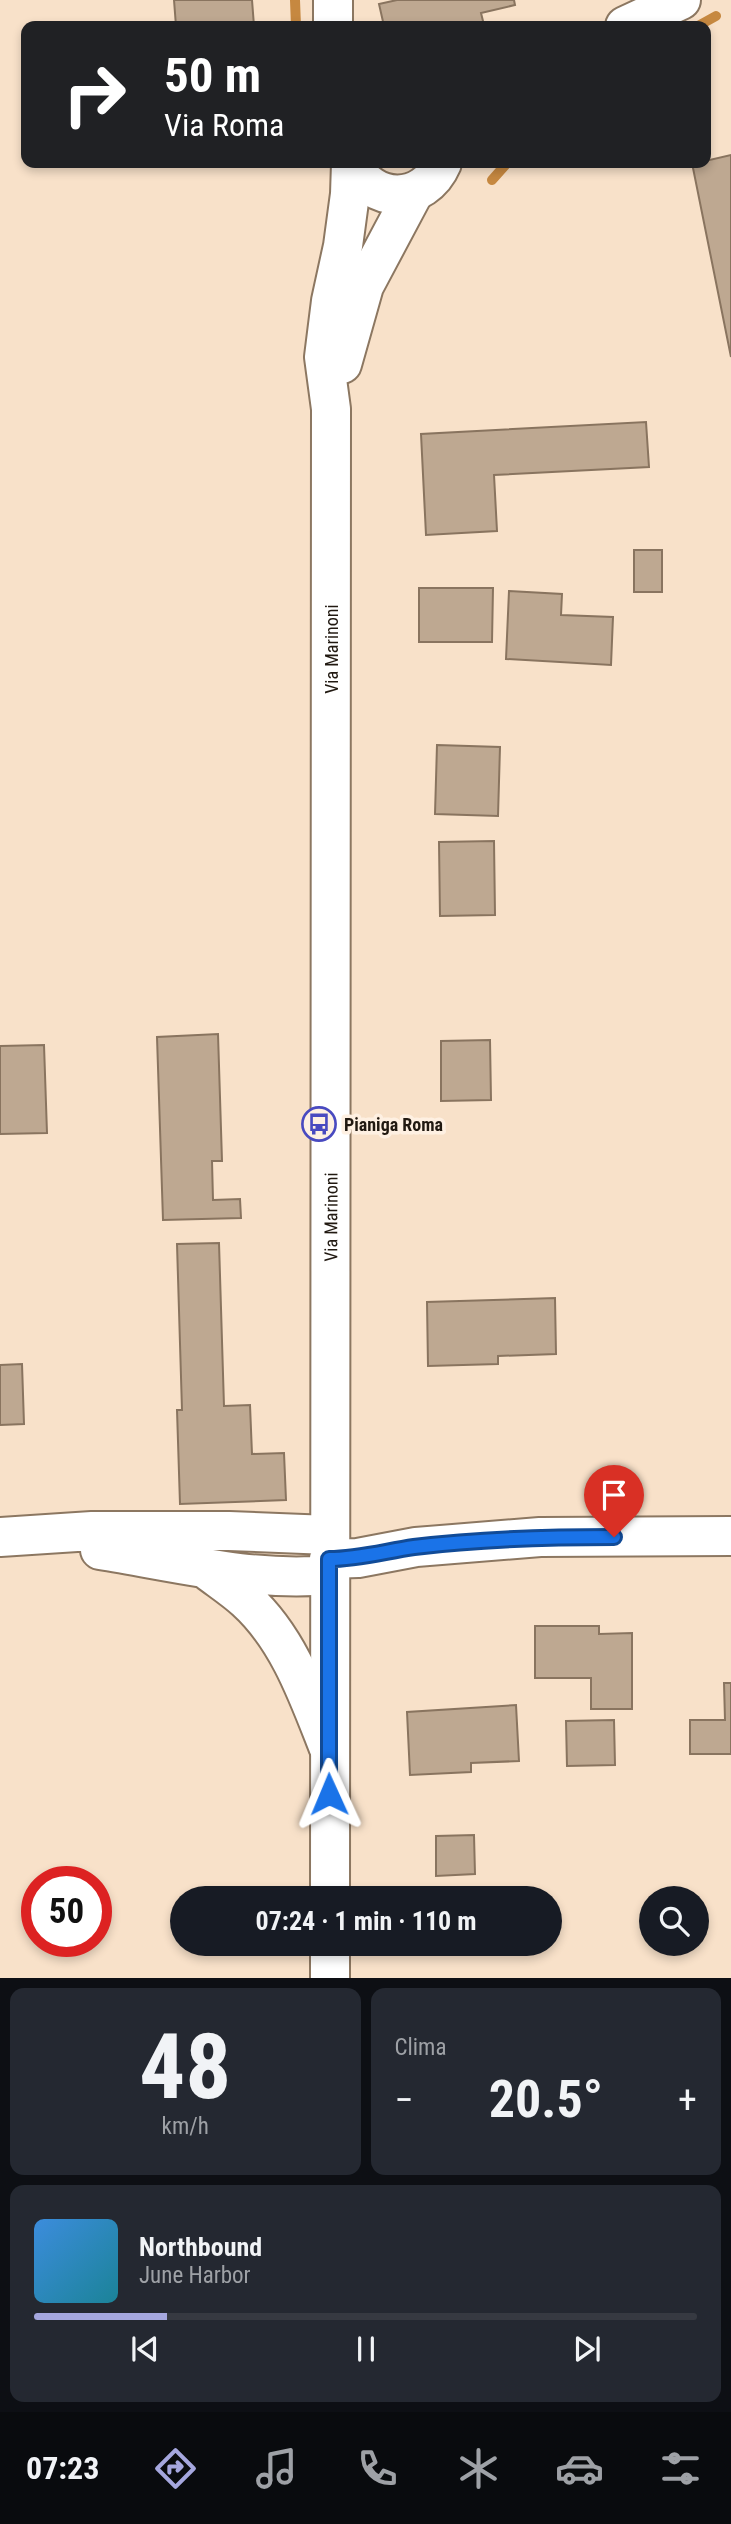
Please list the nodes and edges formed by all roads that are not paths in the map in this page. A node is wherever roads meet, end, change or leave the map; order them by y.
1 (681, 0) edge
2 (636, 21) edge
3 (351, 168) edge
4 (354, 168) edge
5 (440, 168) edge
6 (414, 192) junction
7 (331, 409) junction
8 (731, 1536) edge
9 (6, 1537) edge
10 (329, 1556) junction
11 (205, 1568) junction
12 (328, 1746) junction
13 (330, 1886) edge
14 (330, 1956) edge
15 (330, 1978) edge

1 - 2 main road
3 - 7 main road, Via Marinoni
4 - 6 main road, Via Marinoni
5 - 6 main road, Via Marinoni
6 - 7 main road, Via Marinoni
7 - 10 main road, Via Marinoni
8 - 10 main road
9 - 10 main road
9 - 11 main road
10 - 11 main road
10 - 12 main road, Via Marinoni
11 - 12 main road
12 - 13 main road, Via Marinoni
14 - 15 main road

